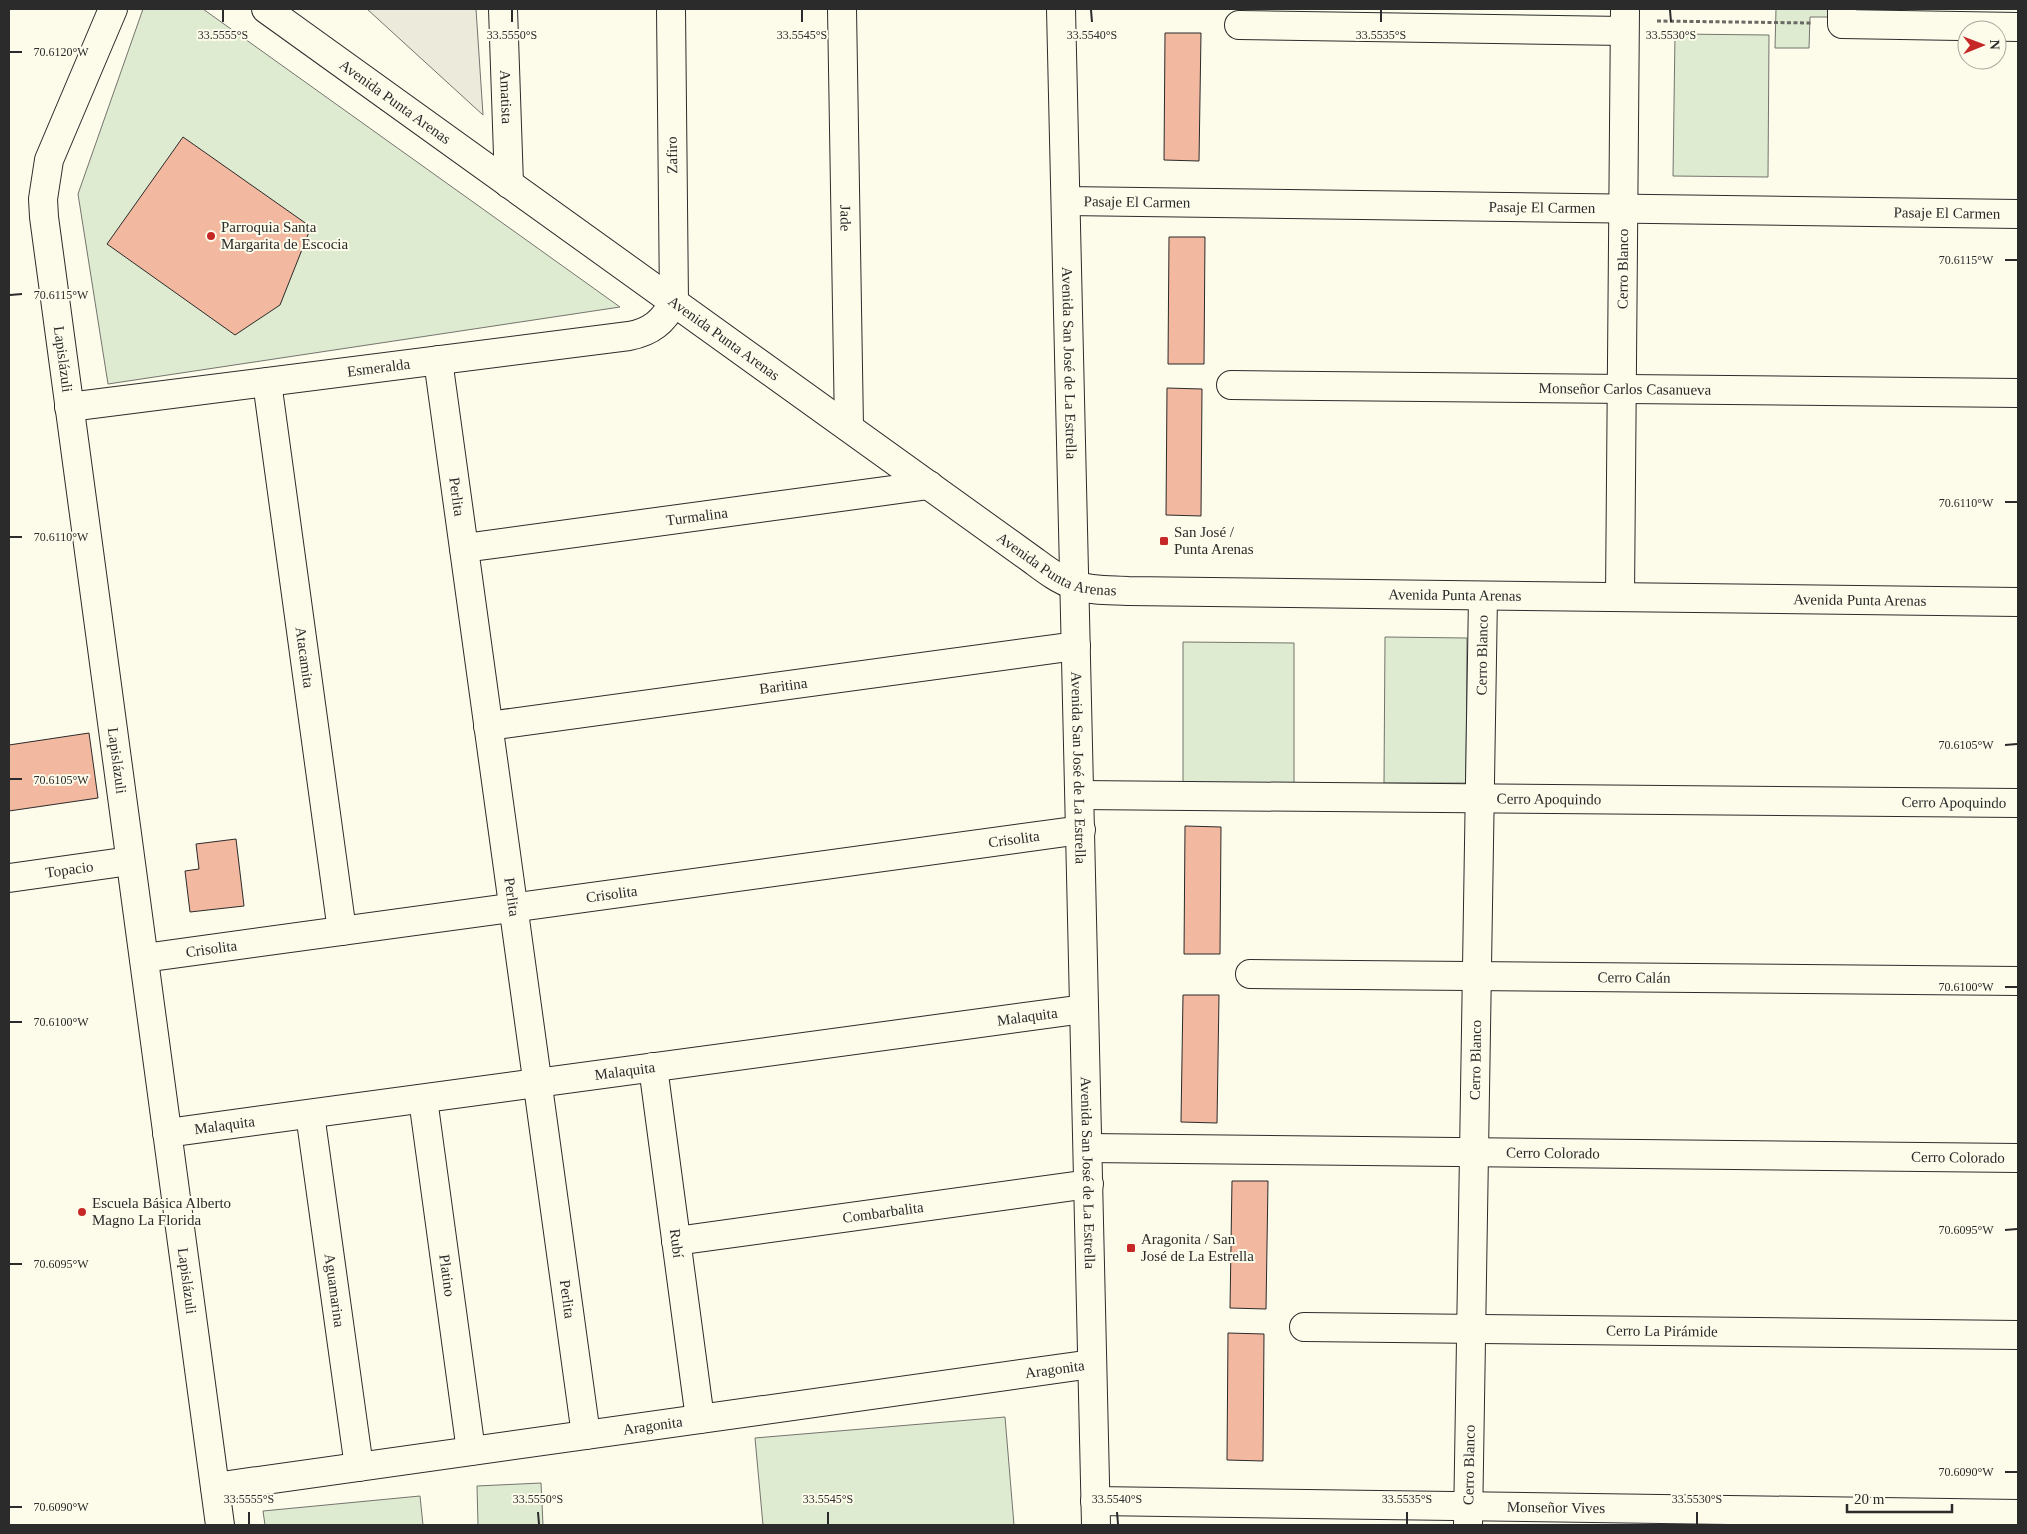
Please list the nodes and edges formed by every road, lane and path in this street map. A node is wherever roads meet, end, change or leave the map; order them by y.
1 (113, 9) edge
2 (266, 9) edge
3 (503, 9) edge
4 (671, 9) edge
5 (842, 9) edge
6 (1061, 9) edge
7 (1842, 16) edge
8 (1625, 20) edge
9 (1239, 25) dead end
10 (2018, 27) edge
11 (509, 184) junction
12 (1066, 202) junction
13 (1623, 209) junction
14 (2018, 214) edge
15 (674, 302) junction
16 (438, 360) junction
17 (267, 382) junction
18 (1231, 385) dead end
19 (1622, 390) junction
20 (2018, 393) edge
21 (69, 408) junction
22 (849, 427) junction
23 (929, 485) junction
24 (464, 548) junction
25 (1075, 585) junction
26 (1483, 596) junction
27 (1620, 597) junction
28 (2018, 602) edge
29 (1076, 646) junction
30 (488, 726) junction
31 (1080, 795) junction
32 (1479, 798) junction
33 (2018, 803) edge
34 (1081, 830) junction
35 (130, 861) junction
36 (9, 878) edge
37 (513, 907) junction
38 (342, 931) junction
39 (144, 958) junction
40 (1250, 974) dead end
41 (1476, 976) junction
42 (2018, 981) edge
43 (1084, 1009) junction
44 (653, 1067) junction
45 (537, 1083) junction
46 (423, 1099) junction
47 (310, 1114) junction
48 (167, 1133) junction
49 (1088, 1148) junction
50 (1474, 1152) junction
51 (2018, 1158) edge
52 (1089, 1184) junction
53 (676, 1241) junction
54 (1304, 1327) dead end
55 (1471, 1329) junction
56 (2018, 1335) edge
57 (1092, 1364) junction
58 (700, 1419) junction
59 (586, 1435) junction
60 (471, 1451) junction
61 (359, 1467) junction
62 (215, 1487) junction
63 (1096, 1513) edge
64 (1272, 1514) edge
65 (1468, 1516) edge
66 (1651, 1517) edge
67 (1831, 1518) edge
68 (2011, 1518) edge
69 (220, 1525) edge

1 - 21 street, Lapislázuli
2 - 11 street, Avenida Punta Arenas
3 - 11 street, Amatista
4 - 15 street, Zafiro
5 - 22 street, Jade
6 - 12 street, Avenida San José de La Estrella
7 - 8 path
7 - 10 street
8 - 9 street
8 - 13 street, Cerro Blanco
11 - 15 street, Avenida Punta Arenas
12 - 13 street, Pasaje El Carmen
12 - 25 street, Avenida San José de La Estrella
13 - 14 street, Pasaje El Carmen
13 - 19 street, Cerro Blanco
15 - 16 street, Esmeralda
15 - 22 street, Avenida Punta Arenas
16 - 17 street, Esmeralda
16 - 24 street, Perlita
17 - 21 street, Esmeralda
17 - 38 street, Atacamita
18 - 19 street, Monseñor Carlos Casanueva
19 - 20 street, Monseñor Carlos Casanueva
19 - 27 street, Cerro Blanco
21 - 35 street, Lapislázuli
22 - 23 street, Avenida Punta Arenas
23 - 24 street, Turmalina
23 - 25 street, Avenida Punta Arenas
24 - 30 street, Perlita
25 - 26 street, Avenida Punta Arenas
25 - 29 street, Avenida San José de La Estrella
26 - 27 street, Avenida Punta Arenas
26 - 32 street, Cerro Blanco
27 - 28 street, Avenida Punta Arenas
29 - 30 street, Baritina
29 - 31 street, Avenida San José de La Estrella
30 - 37 street, Perlita
31 - 32 street, Cerro Apoquindo
31 - 34 street, Avenida San José de La Estrella
32 - 33 street, Cerro Apoquindo
32 - 41 street, Cerro Blanco
34 - 37 street, Crisolita
34 - 43 street, Avenida San José de La Estrella
35 - 36 street, Topacio
35 - 39 street, Lapislázuli
37 - 38 street, Crisolita
37 - 45 street, Perlita
38 - 39 street, Crisolita
39 - 48 street, Lapislázuli
40 - 41 street, Cerro Calán
41 - 42 street, Cerro Calán
41 - 50 street, Cerro Blanco
43 - 44 street, Malaquita
43 - 49 street, Avenida San José de La Estrella
44 - 45 street, Malaquita
44 - 53 street, Rubí
45 - 46 street, Malaquita
45 - 59 street, Perlita
46 - 47 street, Malaquita
46 - 60 street, Platino
47 - 48 street, Malaquita
47 - 61 street, Aguamarina
48 - 62 street, Lapislázuli
49 - 50 street, Cerro Colorado
49 - 52 street, Avenida San José de La Estrella
50 - 51 street, Cerro Colorado
50 - 55 street, Cerro Blanco
52 - 53 street, Combarbalita
52 - 57 street, Avenida San José de La Estrella
53 - 58 street, Rubí
54 - 55 street, Cerro La Pirámide
55 - 56 street, Cerro La Pirámide
55 - 65 street, Cerro Blanco
57 - 58 street, Aragonita
57 - 63 street, Avenida San José de La Estrella
58 - 59 street, Aragonita
59 - 60 street, Aragonita
60 - 61 street, Aragonita
61 - 62 street, Aragonita
62 - 69 street, Lapislázuli
63 - 64 street, Monseñor Vives
64 - 65 street, Monseñor Vives
65 - 66 street, Monseñor Vives
66 - 67 street, Monseñor Vives
67 - 68 street, Monseñor Vives

